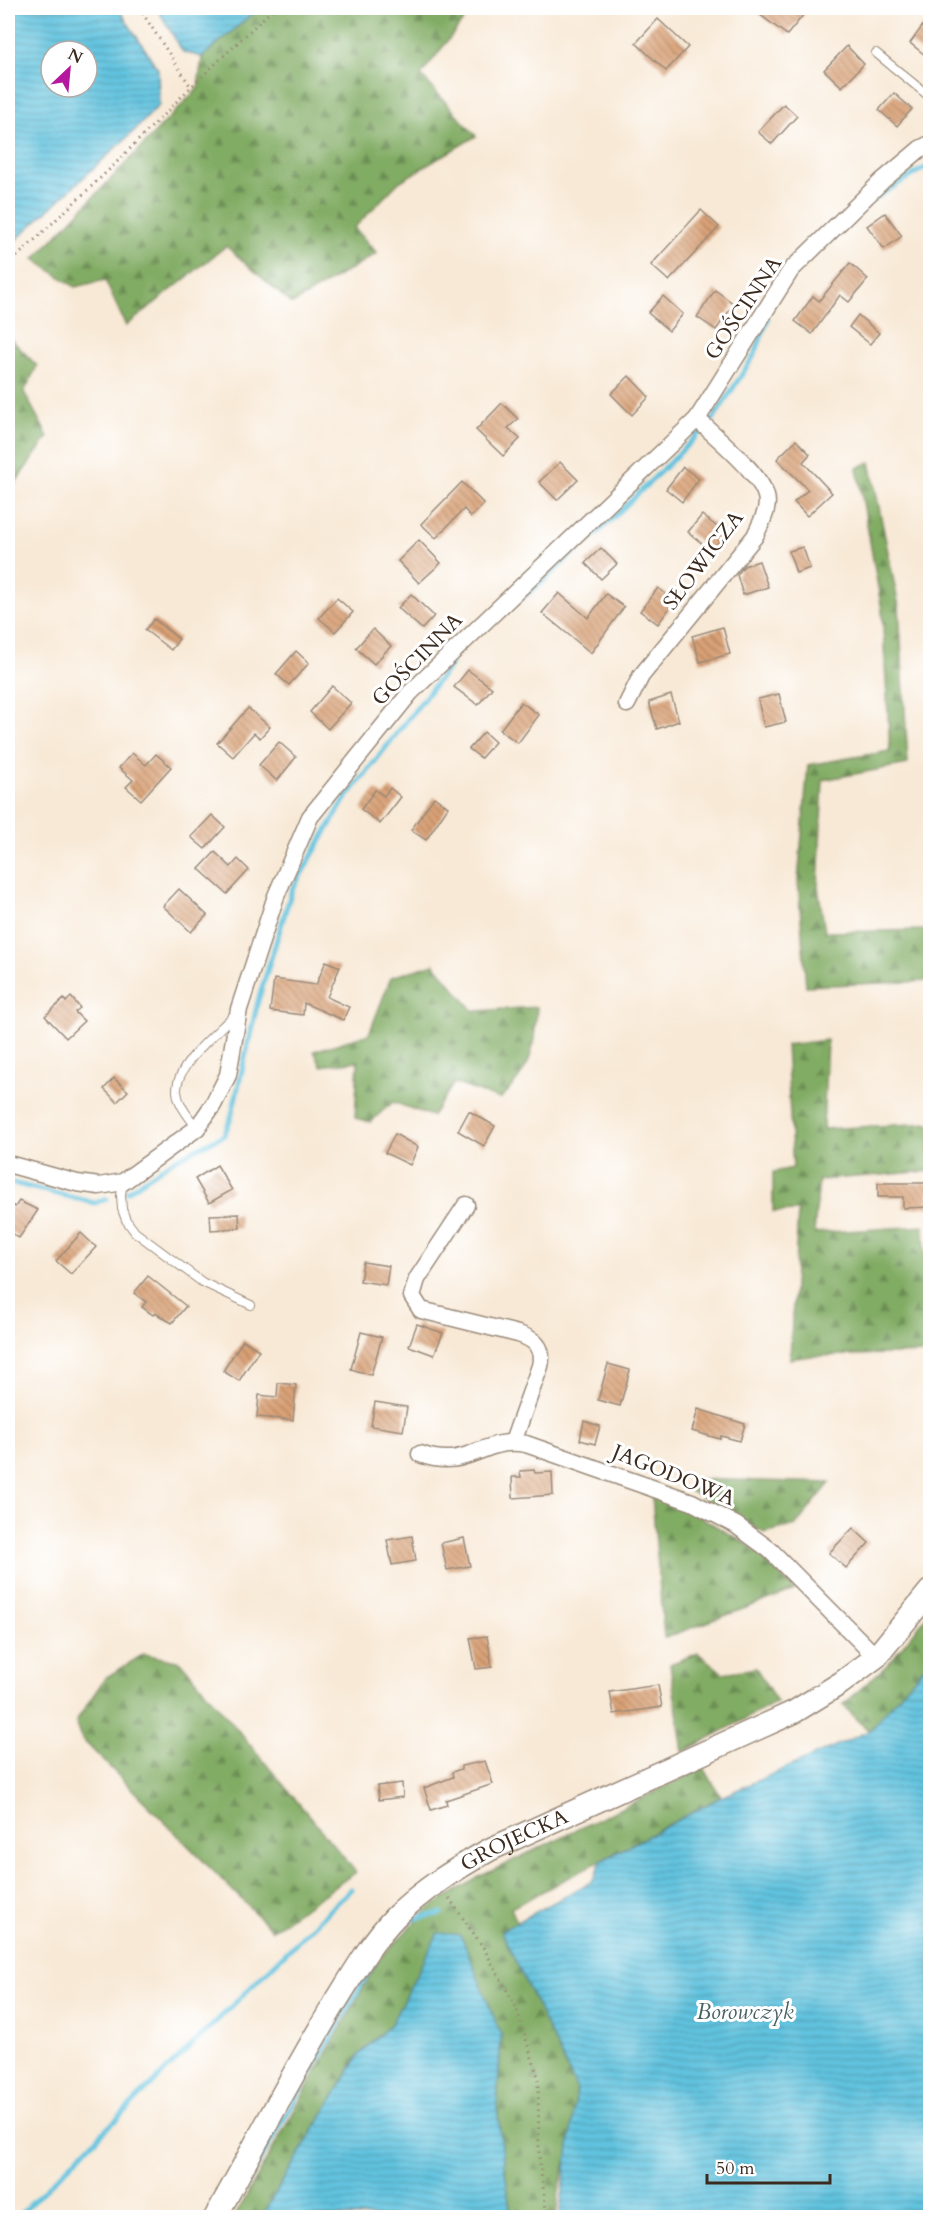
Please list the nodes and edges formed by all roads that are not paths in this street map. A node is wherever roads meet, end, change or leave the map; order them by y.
1 (876, 52) dead end
2 (930, 97) edge
3 (930, 144) edge
4 (697, 419) junction
5 (627, 704) dead end
6 (239, 1009) junction
7 (197, 1128) junction
8 (8, 1164) edge
9 (123, 1182) junction
10 (466, 1204) dead end
11 (251, 1305) dead end
12 (513, 1442) junction
13 (420, 1454) dead end
14 (930, 1591) edge
15 (876, 1657) junction
16 (215, 2217) edge

1 - 2 lane
3 - 4 street, GOŚCINNA
4 - 5 street, SŁOWICZA
4 - 6 street, GOŚCINNA
6 - 7 street, GOŚCINNA
6 - 7 lane
7 - 9 street, GOŚCINNA
8 - 9 street, GOŚCINNA
9 - 11 lane
10 - 12 street
12 - 13 street, JAGODOWA
12 - 15 street, JAGODOWA
14 - 15 street, GROJECKA
15 - 16 street, GROJECKA

